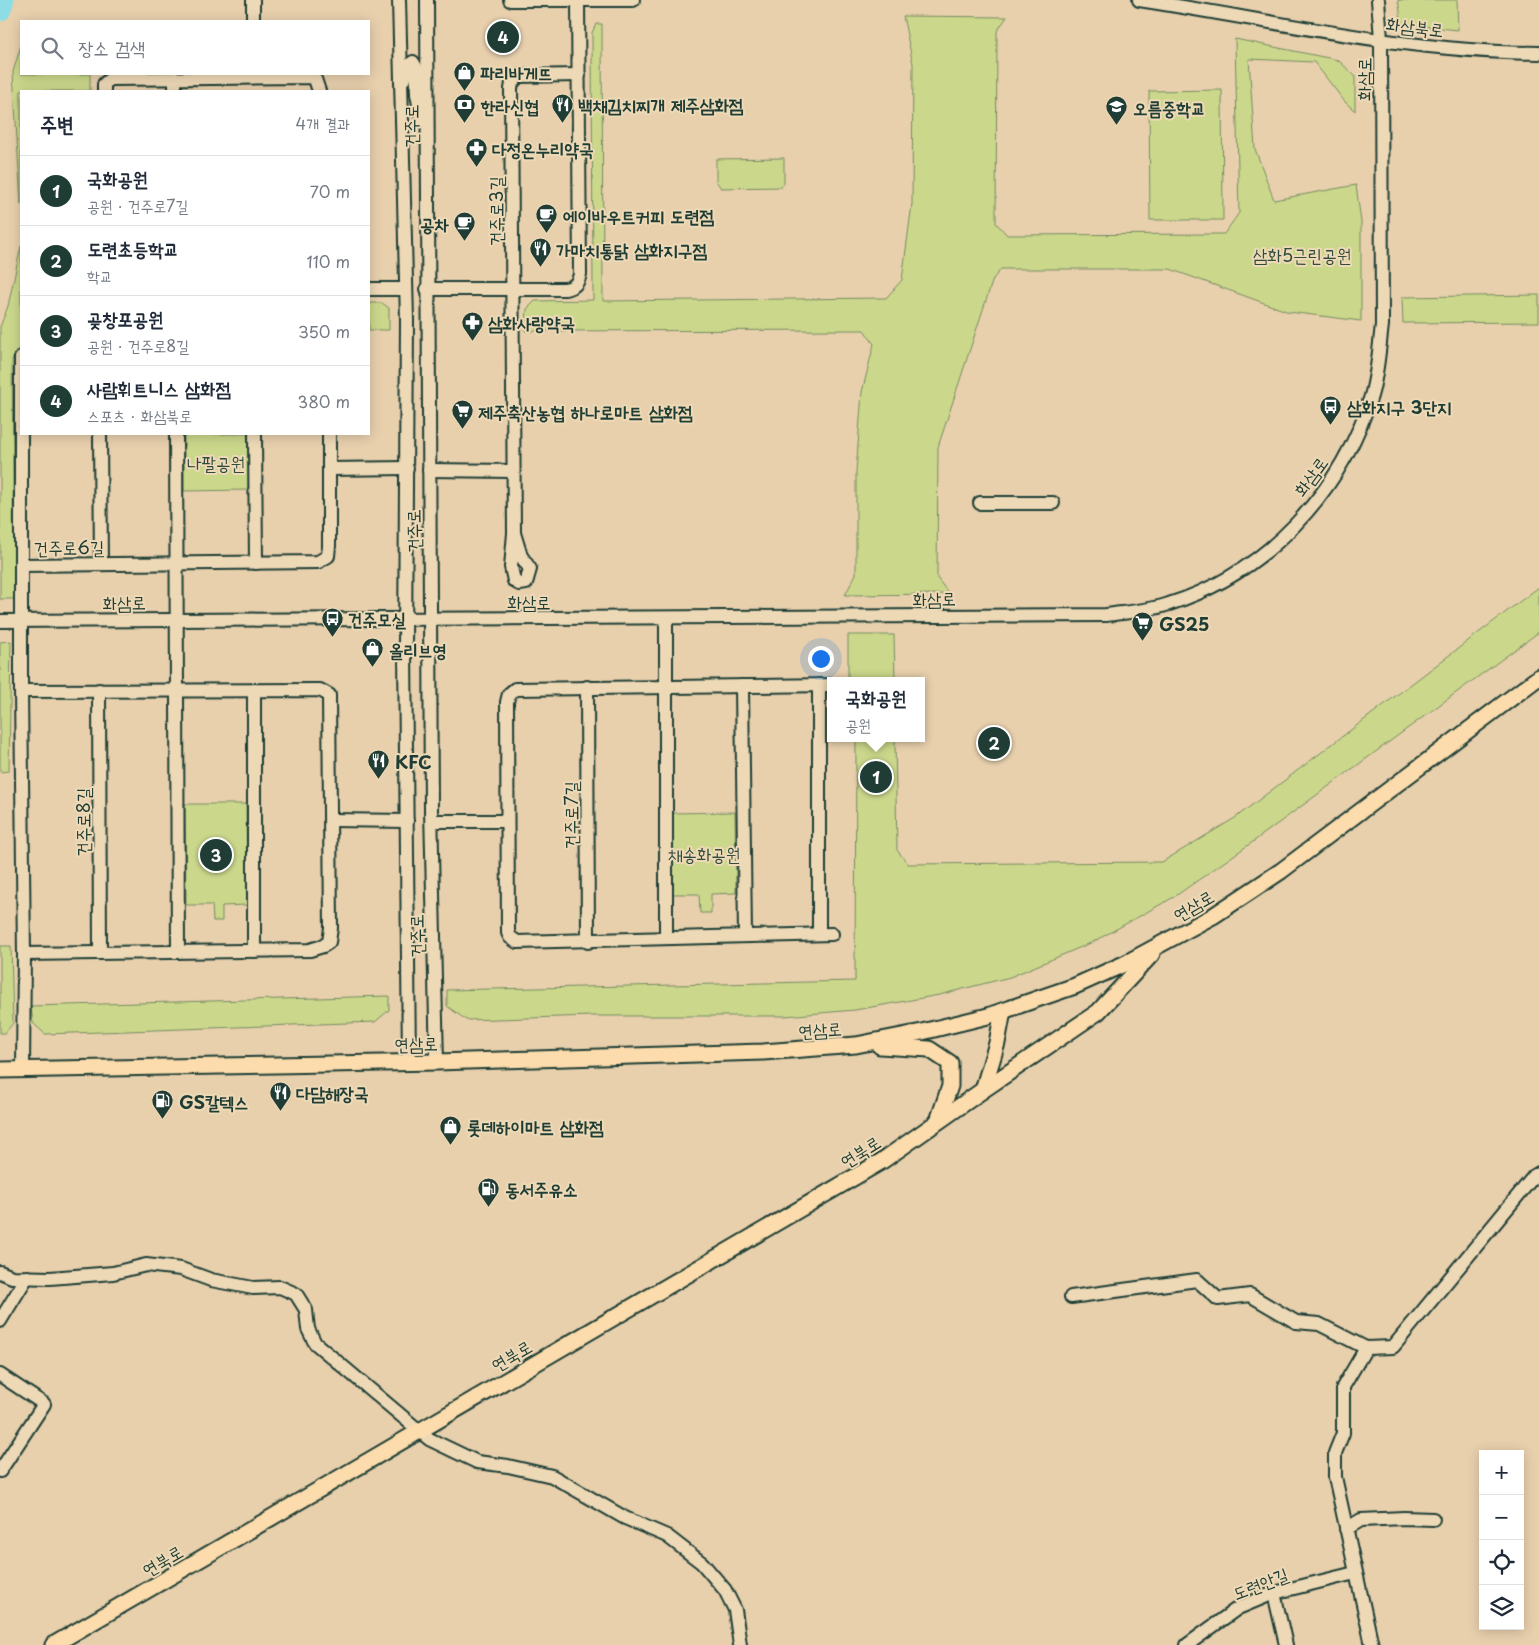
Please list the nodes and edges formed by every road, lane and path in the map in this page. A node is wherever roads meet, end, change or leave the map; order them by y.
1 (253, 0) edge
2 (399, 0) edge
3 (427, 0) edge
4 (510, 0) edge
5 (633, 0) edge
6 (1138, 0) edge
7 (1378, 0) edge
8 (578, 1) edge
9 (254, 20) edge
10 (1381, 39) junction
11 (1539, 53) edge
12 (578, 75) junction
13 (254, 76) edge
14 (175, 85) edge
15 (104, 90) edge
16 (254, 90) edge
17 (319, 90) edge
18 (401, 91) junction
19 (428, 144) junction
20 (512, 288) junction
21 (370, 289) edge
22 (406, 289) junction
23 (427, 289) junction
24 (21, 435) edge
25 (100, 435) edge
26 (176, 435) edge
27 (255, 435) edge
28 (329, 435) edge
29 (406, 468) junction
30 (329, 469) junction
31 (429, 470) junction
32 (513, 471) junction
33 (1053, 503) dead end
34 (980, 504) dead end
35 (514, 533) dead end
36 (177, 563) junction
37 (256, 563) junction
38 (101, 564) junction
39 (21, 565) junction
40 (666, 618) junction
41 (178, 619) junction
42 (405, 619) junction
43 (431, 619) junction
44 (0, 621) edge
45 (21, 621) junction
46 (1539, 677) edge
47 (825, 685) edge
48 (742, 686) junction
49 (665, 687) junction
50 (587, 688) junction
51 (178, 689) junction
52 (21, 690) junction
53 (99, 690) junction
54 (254, 690) junction
55 (330, 820) junction
56 (507, 820) junction
57 (406, 821) junction
58 (432, 821) junction
59 (745, 936) junction
60 (666, 938) junction
61 (588, 942) junction
62 (1160, 945) junction
63 (254, 950) junction
64 (178, 952) junction
65 (100, 953) junction
66 (24, 954) junction
67 (1003, 1011) junction
68 (856, 1045) junction
69 (408, 1062) junction
70 (436, 1062) junction
71 (0, 1070) edge
72 (23, 1070) junction
73 (983, 1090) junction
74 (938, 1122) junction
75 (1539, 1173) edge
76 (0, 1272) edge
77 (27, 1277) junction
78 (1071, 1297) dead end
79 (0, 1321) edge
80 (1366, 1348) junction
81 (0, 1375) edge
82 (419, 1430) junction
83 (0, 1471) edge
84 (1433, 1519) dead end
85 (1346, 1529) junction
86 (1355, 1573) junction
87 (1274, 1593) junction
88 (54, 1645) edge
89 (740, 1645) edge
90 (1187, 1645) edge
91 (1286, 1645) edge
92 (1372, 1645) edge

1 - 9 street
2 - 18 street, 건주로
3 - 19 street, 건주로
4 - 8 street
5 - 8 street
6 - 10 street, 화삼북로
7 - 10 street, 화삼로
8 - 12 street
10 - 11 street, 화삼북로
10 - 40 street, 화삼로
12 - 20 street, 건주로3길
12 - 20 street
13 - 14 street
13 - 16 street
13 - 17 street
14 - 15 street
18 - 19 street
18 - 22 street, 건주로
19 - 23 street, 건주로
20 - 23 street
20 - 32 street, 건주로3길
21 - 22 street
22 - 29 street, 건주로
23 - 31 street, 건주로
24 - 39 street, 건주로6길
25 - 38 street
26 - 36 street
27 - 37 street
28 - 30 street, 건주로6길
29 - 30 street
29 - 42 street, 건주로
30 - 37 street, 건주로6길
31 - 32 street
31 - 43 street, 건주로
32 - 35 street, 건주로3길
33 - 34 street
36 - 37 street, 건주로6길
36 - 38 street, 건주로6길
36 - 41 street
38 - 39 street, 건주로6길
39 - 45 street
40 - 43 street, 화삼로
40 - 49 street
41 - 42 street, 화삼로
41 - 45 street, 화삼로
41 - 51 street
42 - 43 street, 화삼로
42 - 57 street, 건주로
43 - 58 street, 건주로
44 - 45 street, 화삼로
45 - 52 street
46 - 62 main road, 연삼로
47 - 48 street
47 - 59 street
48 - 49 street
48 - 59 street
49 - 50 street
49 - 60 street
50 - 56 street
50 - 61 street, 건주로7길
51 - 53 street
51 - 54 street
51 - 64 street
52 - 53 street
52 - 66 street
53 - 65 street, 건주로8길
54 - 55 street
54 - 63 street
55 - 57 street
55 - 63 street
56 - 58 street
56 - 61 street
57 - 69 street, 건주로
58 - 70 street, 건주로
59 - 60 street
60 - 61 street
62 - 67 main road, 연삼로
62 - 73 main road, 연북로
63 - 64 street
64 - 65 street
65 - 66 street
66 - 72 street
67 - 68 main road, 연삼로
67 - 73 main road
68 - 70 main road, 연삼로
68 - 74 main road
69 - 70 main road, 연삼로
69 - 72 main road, 연삼로
71 - 72 main road, 연삼로
73 - 74 main road, 연북로
74 - 82 main road, 연북로
75 - 80 street
76 - 77 street
77 - 79 street
77 - 82 street
78 - 80 street
80 - 85 street
81 - 83 street
82 - 88 main road, 연북로
82 - 89 street
84 - 85 street
85 - 86 street
86 - 87 street, 도련안길
86 - 92 street
87 - 90 street, 도련안길
87 - 91 street

